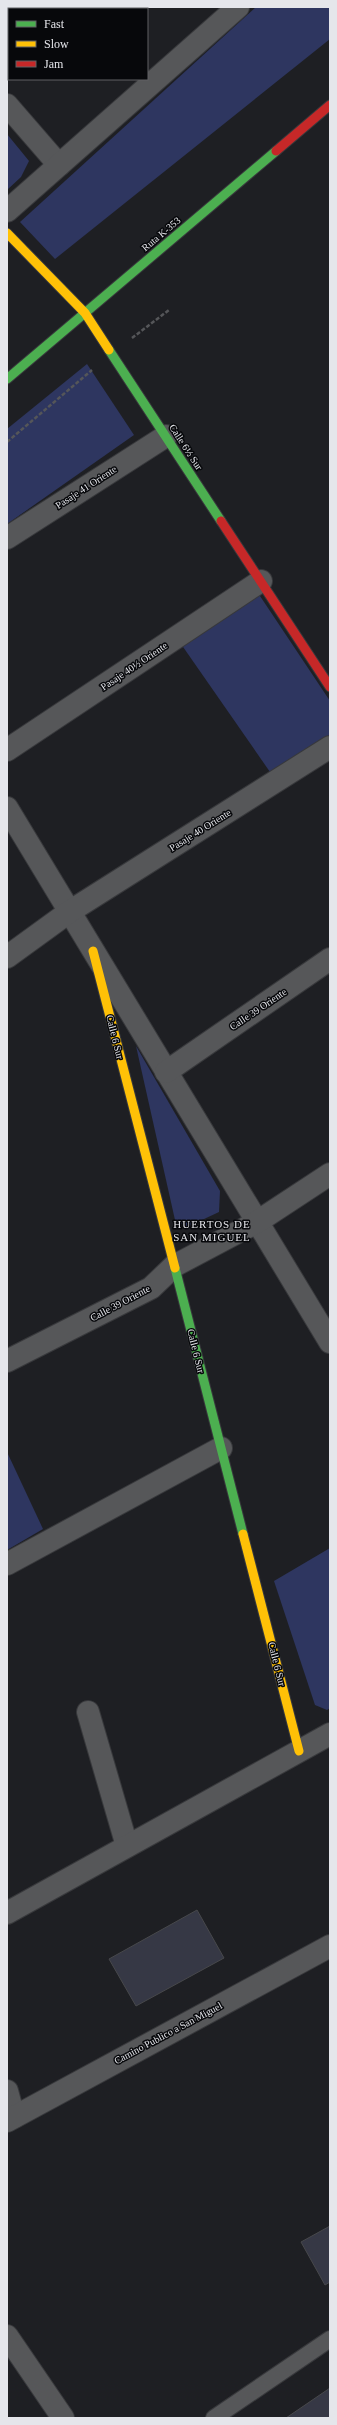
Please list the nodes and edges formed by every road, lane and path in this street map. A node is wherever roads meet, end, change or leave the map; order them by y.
1 (238, 7) edge
2 (7, 105) edge
3 (330, 105) edge
4 (59, 165) junction
5 (7, 211) edge
6 (7, 233) edge
7 (169, 310) dead end
8 (85, 313) junction
9 (111, 354) junction
10 (7, 380) edge
11 (166, 436) junction
12 (7, 442) edge
13 (7, 538) edge
14 (261, 581) junction
15 (330, 687) edge
16 (330, 747) edge
17 (7, 750) edge
18 (7, 808) edge
19 (69, 912) junction
20 (93, 951) junction
21 (7, 957) edge
22 (330, 959) edge
23 (166, 1072) junction
24 (330, 1174) edge
25 (257, 1222) junction
26 (174, 1266) junction
27 (330, 1342) edge
28 (7, 1361) edge
29 (221, 1448) junction
30 (7, 1564) edge
31 (88, 1712) dead end
32 (330, 1734) edge
33 (299, 1751) junction
34 (127, 1846) junction
35 (7, 1913) edge
36 (330, 1946) edge
37 (7, 2090) edge
38 (10, 2119) edge
39 (7, 2336) edge
40 (330, 2340) edge
41 (63, 2418) edge
42 (214, 2418) edge

1 - 4 street
2 - 4 street
3 - 8 street, Ruta K-353
4 - 5 street
6 - 8 street, Calle 6½ Sur
7 - 9 path
8 - 9 street, Calle 6½ Sur
8 - 10 street, Ruta K-353
9 - 11 street, Calle 6½ Sur
9 - 12 path
11 - 13 street, Pasaje 41 Oriente
11 - 14 street, Calle 6½ Sur
14 - 15 street, Calle 6½ Sur
14 - 17 street, Pasaje 40½ Oriente
16 - 19 street, Pasaje 40 Oriente
18 - 19 street, Calle 6 Sur
19 - 20 street, Calle 6 Sur
19 - 21 street, Pasaje 40 Oriente
20 - 23 street, Calle 6 Sur
20 - 26 street, Calle 6 Sur
22 - 23 street, Calle 39 Oriente
23 - 25 street, Calle 6 Sur
24 - 25 street, Calle 39 Oriente
25 - 26 street, Calle 39 Oriente
25 - 27 street, Calle 6 Sur
26 - 28 street, Calle 39 Oriente
26 - 29 street, Calle 6 Sur
29 - 30 street
29 - 33 street, Calle 6 Sur
31 - 34 street
32 - 33 street
33 - 34 street
34 - 35 street
36 - 38 street, Camino Publico a San Miguel
37 - 38 street
39 - 41 street
40 - 42 lane

